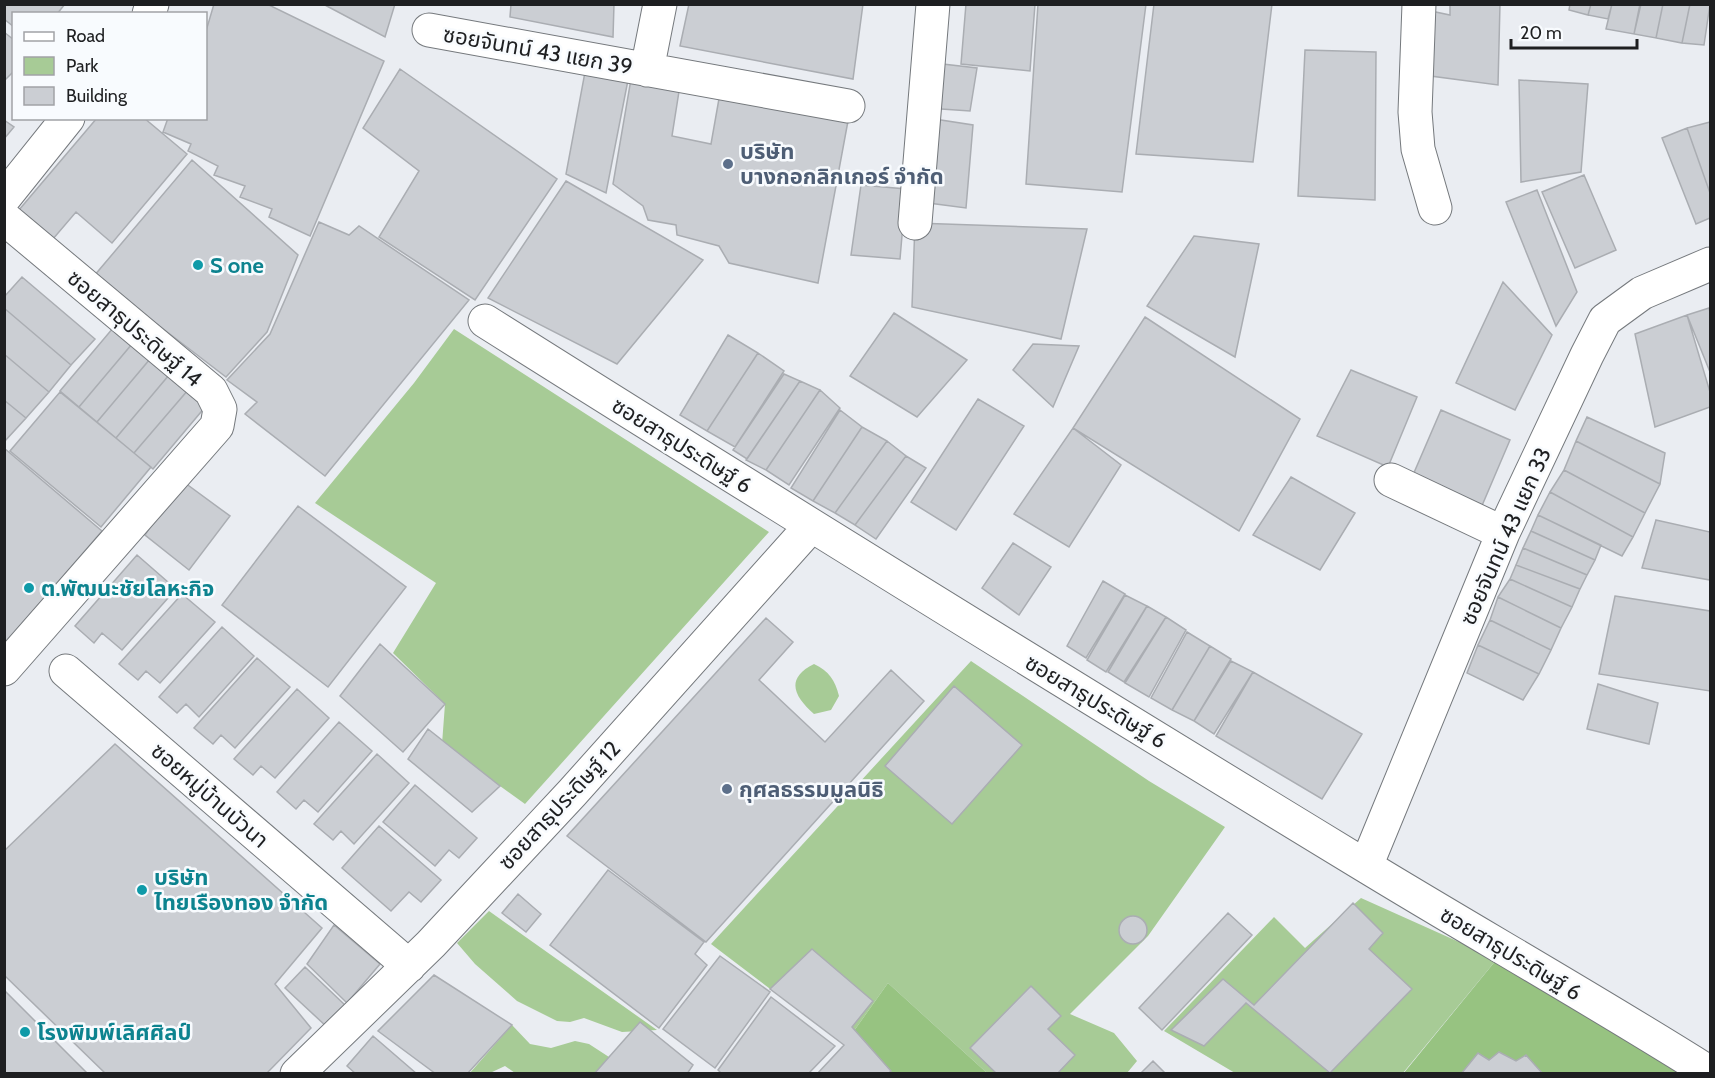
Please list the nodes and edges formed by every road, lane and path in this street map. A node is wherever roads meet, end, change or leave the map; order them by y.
1 (660, 4) edge
2 (933, 4) edge
3 (1419, 4) edge
4 (429, 30) dead end
5 (647, 70) junction
6 (848, 106) dead end
7 (66, 120) edge
8 (4, 198) edge
9 (1434, 208) dead end
10 (4, 218) edge
11 (915, 223) dead end
12 (1710, 264) edge
13 (485, 321) dead end
14 (1391, 480) dead end
15 (811, 526) junction
16 (1503, 533) junction
17 (4, 669) edge
18 (66, 671) dead end
19 (1366, 866) junction
20 (409, 966) junction
21 (1707, 1064) edge
22 (307, 1070) edge

1 - 5 street, ซอยจันทน์ 43 แยก 39
2 - 11 street
3 - 9 street
4 - 5 street, ซอยจันทน์ 43 แยก 39
5 - 6 street, ซอยจันทน์ 43 แยก 39
7 - 8 street
10 - 17 street, ซอยสาธุประดิษฐ์ 14
12 - 16 street, ซอยจันทน์ 43 แยก 33
13 - 15 street, ซอยสาธุประดิษฐ์ 6
14 - 16 street
15 - 19 street, ซอยสาธุประดิษฐ์ 6
15 - 20 street, ซอยสาธุประดิษฐ์ 12
16 - 19 street, ซอยจันทน์ 43 แยก 33
18 - 20 street, ซอยหมู่บ้านบัวนา
19 - 21 street, ซอยสาธุประดิษฐ์ 6
20 - 22 street, ซอยสาธุประดิษฐ์ 12

